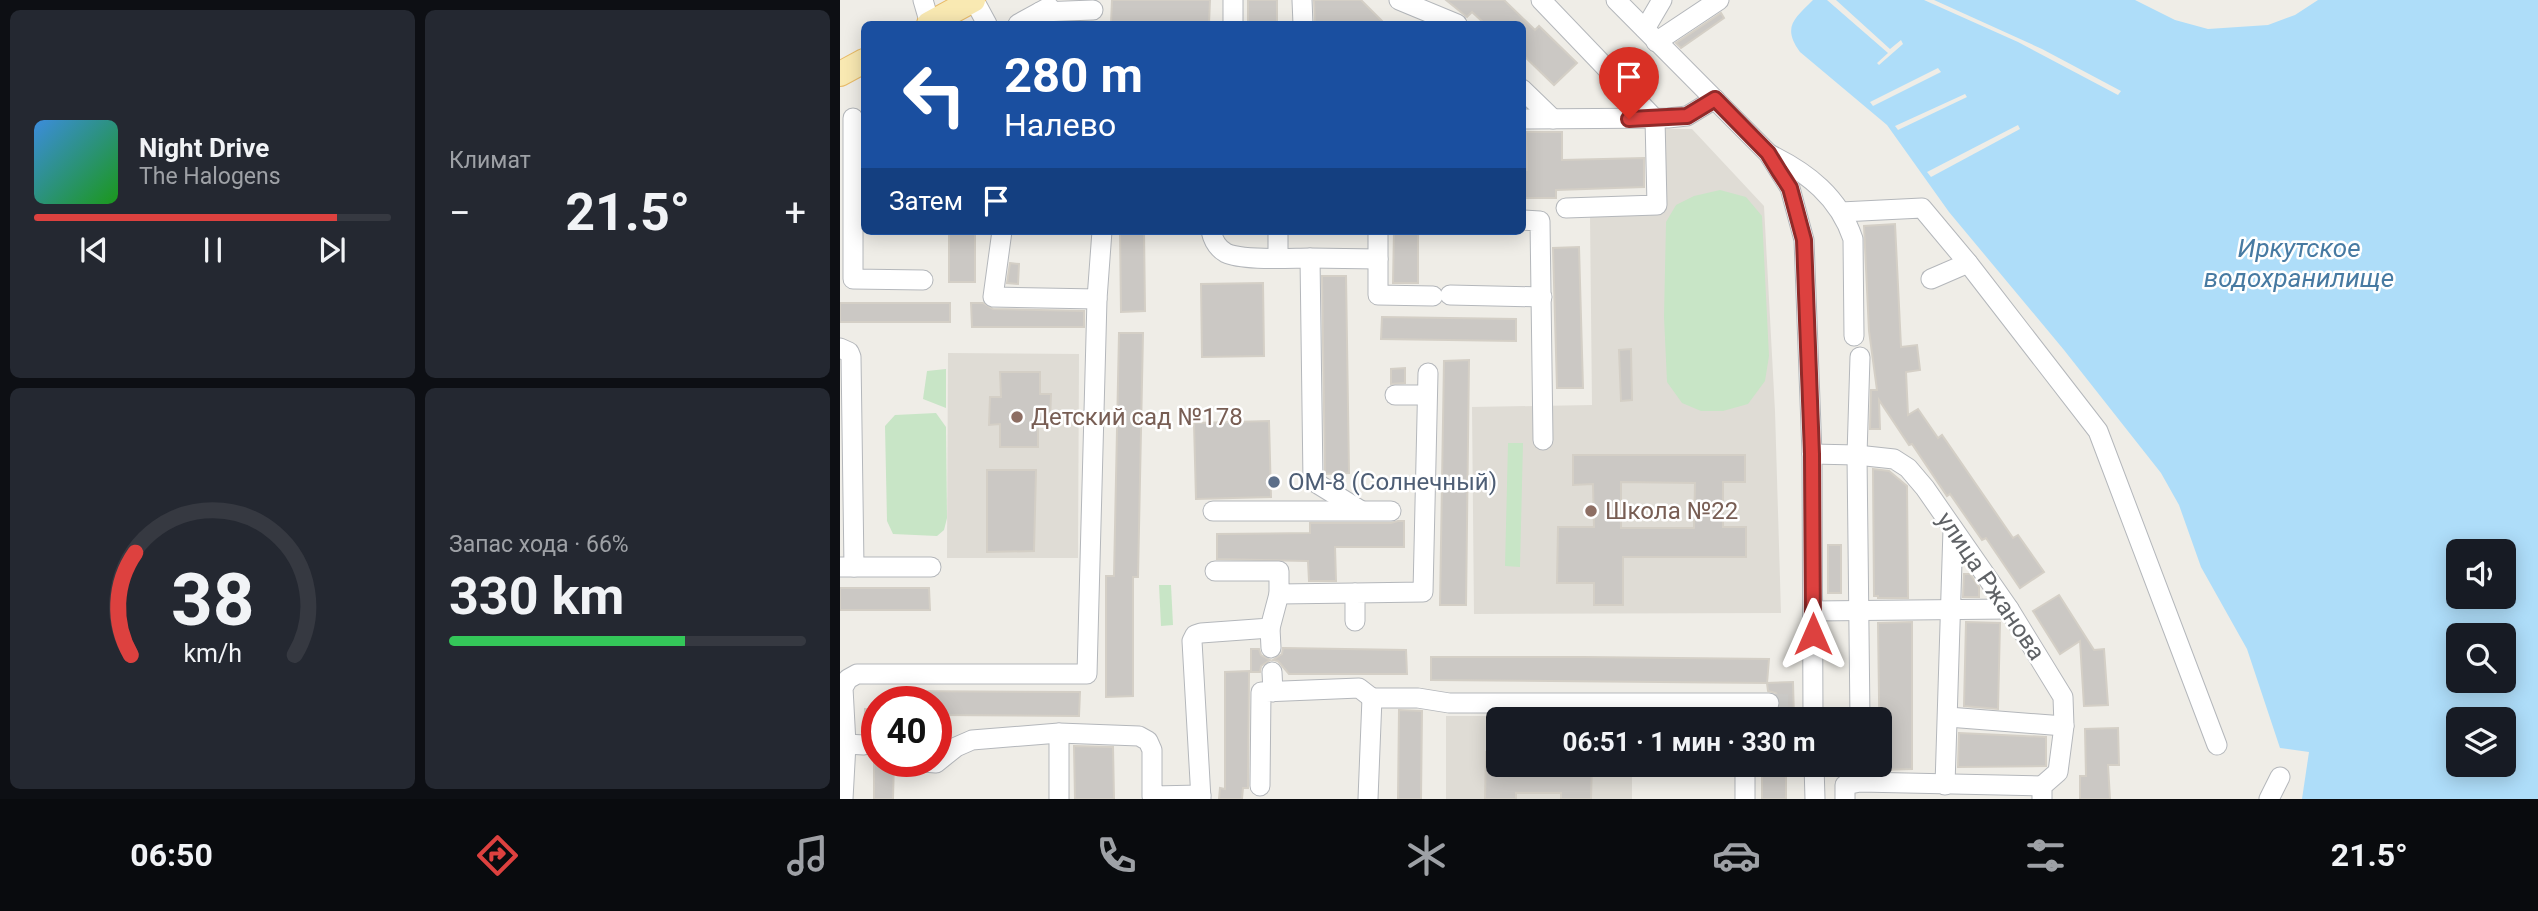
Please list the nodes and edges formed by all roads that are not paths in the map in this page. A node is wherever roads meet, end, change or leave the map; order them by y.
1 (923, 0) edge
2 (973, 0) edge
3 (1062, 0) edge
4 (1233, 0) edge
5 (1302, 0) edge
6 (1399, 0) edge
7 (1541, 0) edge
8 (1616, 0) edge
9 (1662, 0) edge
10 (1719, 0) edge
11 (1093, 10) dead end
12 (1040, 12) junction
13 (929, 21) edge
14 (935, 21) edge
15 (986, 21) edge
16 (1024, 21) edge
17 (1233, 21) edge
18 (1303, 21) edge
19 (1450, 21) edge
20 (1651, 36) junction
21 (861, 63) edge
22 (840, 74) edge
23 (1526, 93) edge
24 (1715, 99) junction
25 (852, 118) edge
26 (1526, 119) edge
27 (1553, 119) junction
28 (1655, 119) junction
29 (1768, 153) junction
30 (1566, 208) dead end
31 (1841, 212) junction
32 (1526, 220) edge
33 (1001, 235) edge
34 (1102, 235) edge
35 (1212, 235) edge
36 (1278, 235) edge
37 (1378, 235) edge
38 (1278, 257) junction
39 (1310, 258) junction
40 (1378, 260) junction
41 (1968, 263) junction
42 (1931, 279) dead end
43 (923, 280) dead end
44 (1542, 297) junction
45 (1097, 299) junction
46 (1854, 336) dead end
47 (840, 348) edge
48 (1860, 357) dead end
49 (1428, 373) dead end
50 (1395, 395) dead end
51 (1427, 395) junction
52 (1543, 440) dead end
53 (1812, 454) junction
54 (1857, 455) junction
55 (1360, 510) junction
56 (1213, 511) dead end
57 (1391, 511) dead end
58 (1953, 529) junction
59 (847, 567) edge
60 (931, 567) dead end
61 (1215, 571) dead end
62 (1355, 593) junction
63 (1279, 594) junction
64 (1861, 609) junction
65 (2009, 609) junction
66 (1951, 610) junction
67 (1813, 611) junction
68 (1354, 621) dead end
69 (1270, 628) junction
70 (1271, 649) dead end
71 (1272, 671) dead end
72 (1273, 692) junction
73 (1372, 698) junction
74 (1769, 704) tunnel mouth
75 (1597, 707) edge
76 (1759, 707) edge
77 (1806, 707) edge
78 (1860, 707) edge
79 (1948, 717) junction
80 (2064, 726) junction
81 (1059, 733) junction
82 (2217, 745) dead end
83 (952, 750) edge
84 (1745, 777) edge
85 (1814, 777) edge
86 (1855, 777) edge
87 (1888, 777) edge
88 (2280, 778) dead end
89 (1945, 785) junction
90 (1260, 786) dead end
91 (2042, 792) edge
92 (1201, 797) edge
93 (1152, 798) edge
94 (844, 799) edge
95 (1059, 799) edge
96 (1368, 799) edge
97 (1745, 799) edge
98 (1815, 799) edge
99 (1845, 799) edge
100 (2269, 799) edge

1 - 13 street
2 - 14 main road
2 - 15 street
3 - 12 street
4 - 17 street
5 - 18 street
6 - 19 street
7 - 28 street
8 - 20 street
9 - 20 street
10 - 20 street
11 - 12 street
12 - 16 street
20 - 24 street
21 - 22 main road
23 - 27 street
24 - 28 street
24 - 29 street
25 - 43 street
26 - 27 street
27 - 28 street
28 - 30 street
29 - 31 street
29 - 53 street
31 - 41 street
31 - 46 street
32 - 44 street
33 - 45 street
34 - 45 street
35 - 38 street
36 - 38 street
37 - 40 street
38 - 39 street
39 - 40 street
39 - 55 street
40 - 44 street
41 - 42 street
41 - 82 street
44 - 52 street
45 - 94 street
47 - 59 street
48 - 54 street
49 - 51 street
50 - 51 street
51 - 62 street
53 - 54 street, улица Ржанова
53 - 67 street
54 - 58 street, улица Ржанова
54 - 64 street
55 - 56 street
55 - 57 street
58 - 65 street, улица Ржанова
58 - 66 street
59 - 60 street
61 - 63 street
62 - 63 street
62 - 68 street
63 - 69 street
64 - 66 street
64 - 67 street
64 - 78 street
65 - 66 street
65 - 80 street, улица Ржанова
66 - 79 street
67 - 77 street
69 - 70 street
69 - 92 street
71 - 72 street
72 - 73 street
72 - 90 street
73 - 75 street
73 - 96 street
74 - 76 street
79 - 80 street
79 - 89 street
80 - 91 street, улица Ржанова
81 - 83 street
81 - 93 street
81 - 95 street
84 - 97 street
85 - 98 street
86 - 99 street
87 - 89 street
88 - 100 street
89 - 91 street
92 - 93 street

